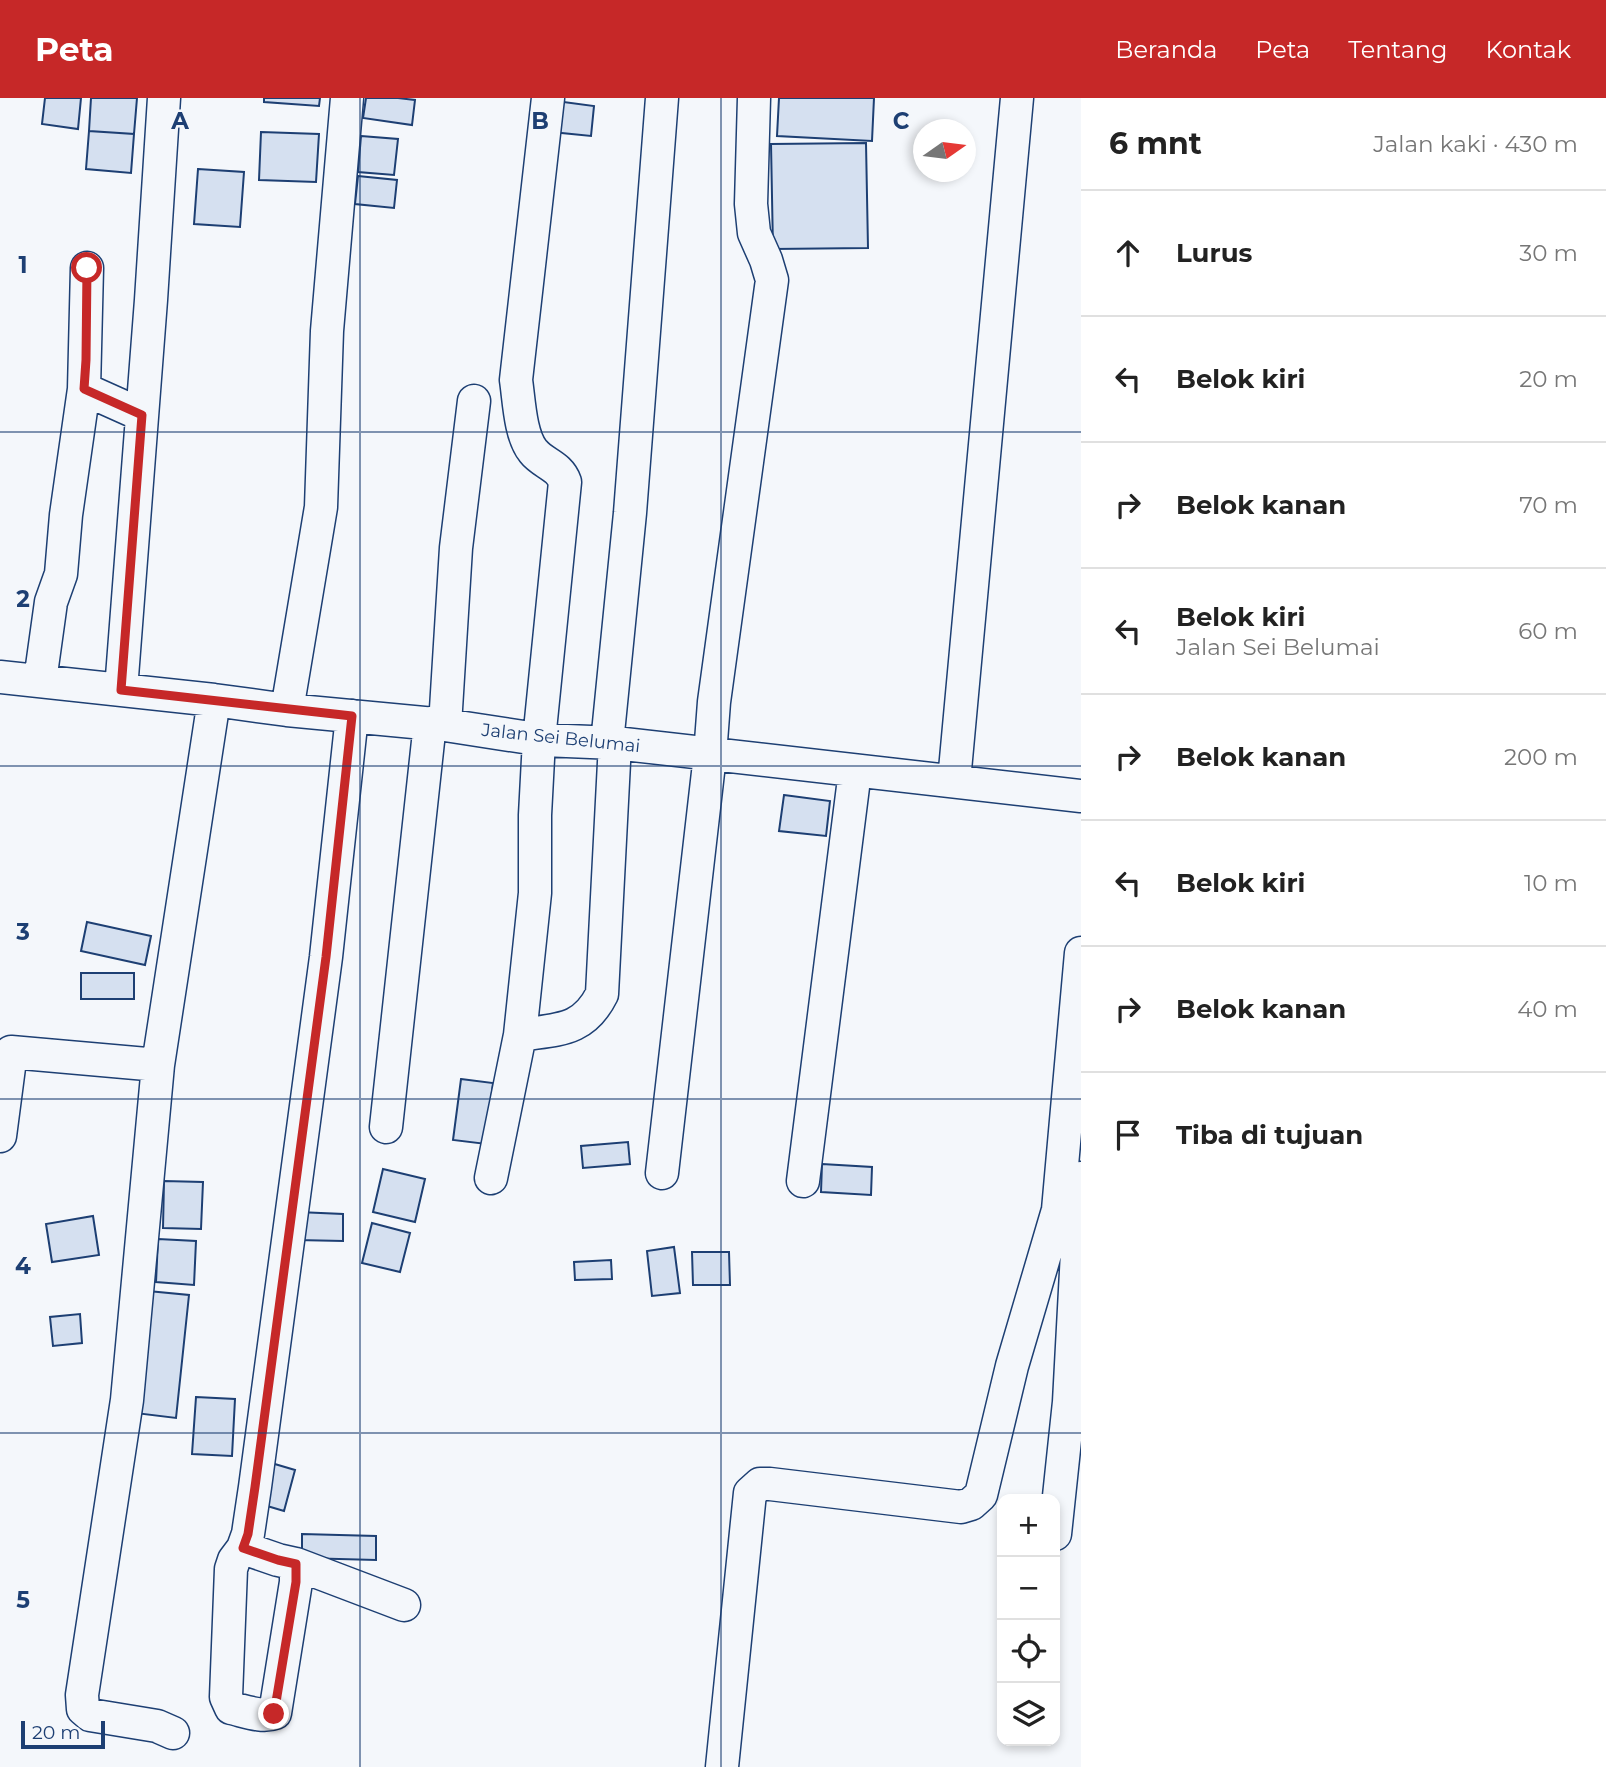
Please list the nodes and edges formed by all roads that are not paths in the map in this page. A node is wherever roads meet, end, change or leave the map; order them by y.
1 (164, 98) edge
2 (347, 98) edge
3 (548, 98) edge
4 (662, 98) edge
5 (754, 98) edge
6 (1017, 98) edge
7 (87, 268) dead end
8 (84, 389) junction
9 (474, 401) dead end
10 (142, 415) junction
11 (0, 677) edge
12 (40, 681) junction
13 (121, 690) junction
14 (214, 700) junction
15 (287, 710) junction
16 (352, 716) junction
17 (437, 724) junction
18 (539, 740) junction
19 (611, 743) junction
20 (710, 755) junction
21 (855, 771) junction
22 (954, 781) junction
23 (1081, 796) edge
24 (1081, 953) edge
25 (520, 1035) junction
26 (6, 1051) edge
27 (158, 1065) junction
28 (386, 1127) dead end
29 (0, 1136) edge
30 (1081, 1170) edge
31 (662, 1173) dead end
32 (491, 1178) dead end
33 (803, 1181) dead end
34 (1059, 1494) edge
35 (243, 1548) junction
36 (296, 1564) junction
37 (404, 1605) dead end
38 (173, 1733) dead end
39 (722, 1767) edge

1 - 10 street
2 - 15 street
3 - 18 street
4 - 19 street
5 - 20 street
6 - 22 street
7 - 8 street
8 - 10 street
8 - 12 street
9 - 17 street
10 - 13 street
11 - 12 street, Jalan Sei Belumai
12 - 13 street, Jalan Sei Belumai
13 - 14 street, Jalan Sei Belumai
14 - 15 street, Jalan Sei Belumai
14 - 27 street
15 - 16 street, Jalan Sei Belumai
16 - 17 street, Jalan Sei Belumai
16 - 35 street
17 - 18 street, Jalan Sei Belumai
17 - 28 street
18 - 19 street, Jalan Sei Belumai
18 - 25 street
19 - 20 street, Jalan Sei Belumai
19 - 25 street
20 - 21 street, Jalan Sei Belumai
20 - 31 street
21 - 22 street, Jalan Sei Belumai
21 - 33 street
22 - 23 street, Jalan Sei Belumai
24 - 39 street
25 - 32 street
26 - 27 street
26 - 29 street
27 - 38 street
30 - 34 street
35 - 36 street
35 - 36 street
36 - 37 street

